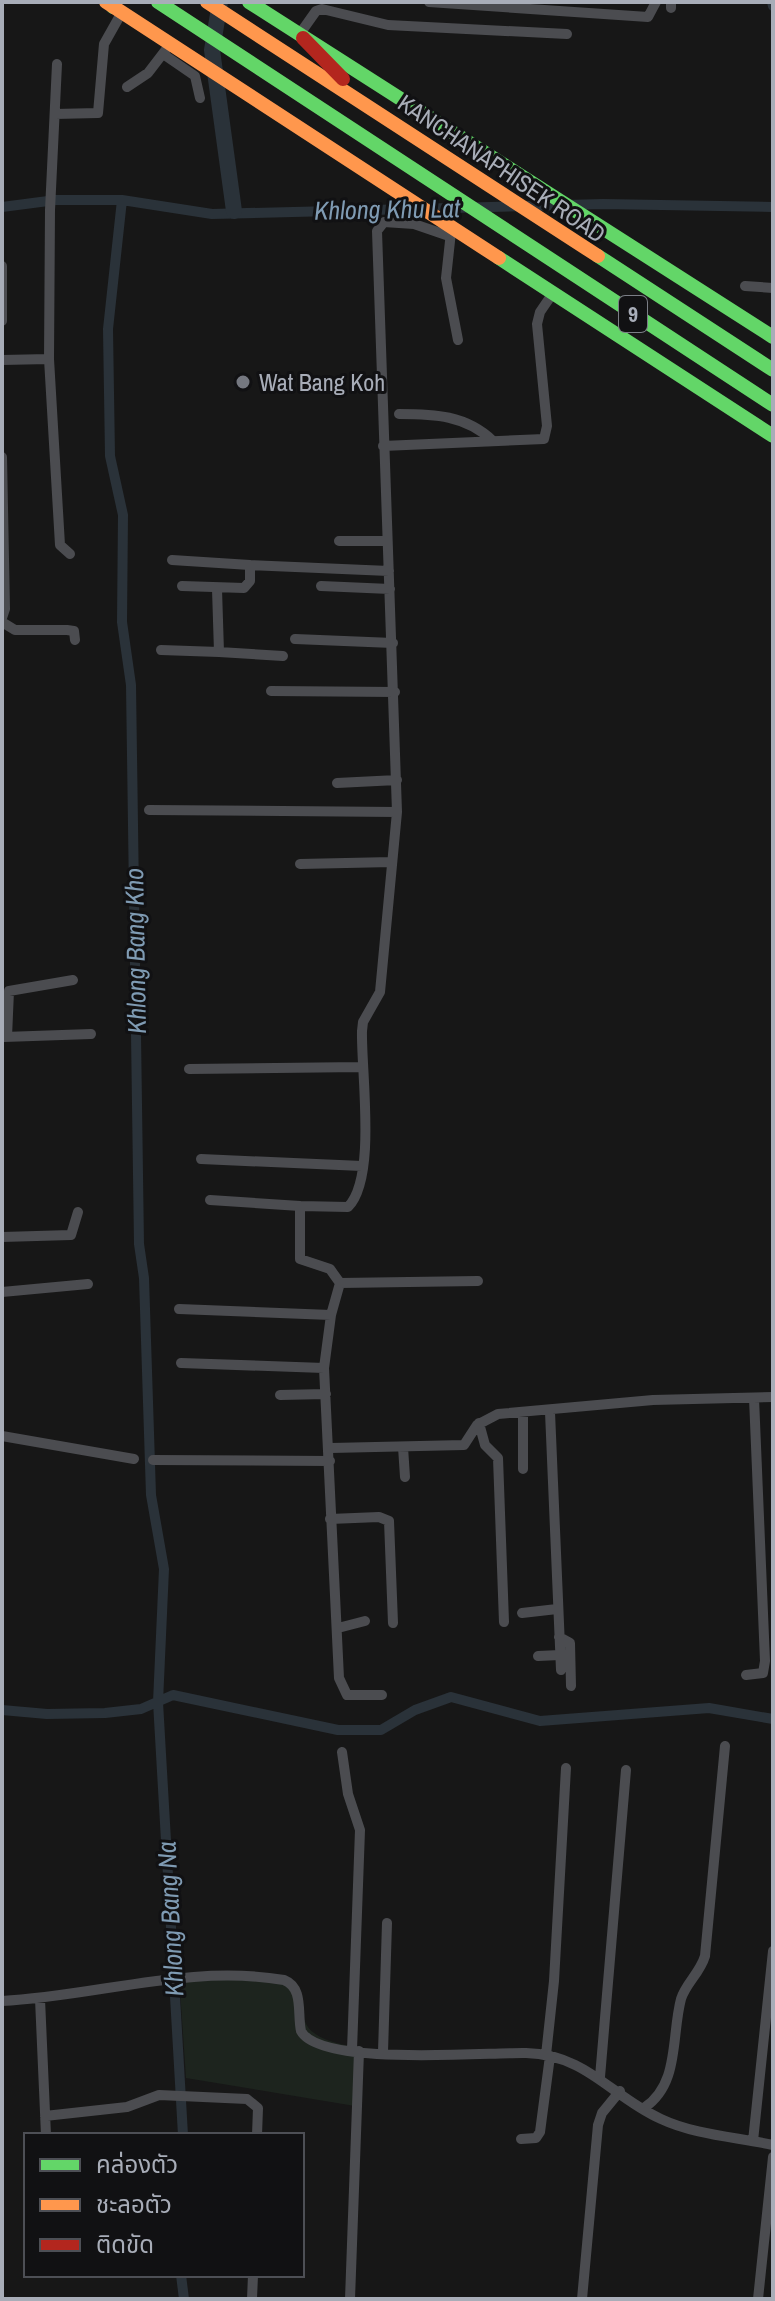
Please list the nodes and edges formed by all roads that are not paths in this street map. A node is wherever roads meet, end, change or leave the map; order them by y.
1 (158, 2) edge
2 (207, 2) edge
3 (249, 2) edge
4 (429, 2) edge
5 (656, 2) edge
6 (444, 3) edge
7 (519, 4) edge
8 (113, 6) edge
9 (585, 8) edge
10 (567, 34) dead end
11 (301, 36) junction
12 (167, 48) junction
13 (57, 64) dead end
14 (127, 87) dead end
15 (356, 97) junction
16 (200, 98) dead end
17 (55, 114) junction
18 (449, 228) junction
19 (2, 266) edge
20 (745, 286) dead end
21 (773, 288) edge
22 (553, 293) junction
23 (2, 321) edge
24 (755, 325) junction
25 (773, 330) edge
26 (773, 337) edge
27 (458, 340) dead end
28 (49, 359) junction
29 (2, 360) edge
30 (773, 370) edge
31 (773, 405) edge
32 (399, 414) dead end
33 (773, 436) edge
34 (493, 441) junction
35 (383, 446) junction
36 (2, 457) edge
37 (339, 541) dead end
38 (387, 541) junction
39 (70, 554) dead end
40 (172, 560) dead end
41 (250, 565) junction
42 (389, 571) junction
43 (182, 586) dead end
44 (321, 586) dead end
45 (217, 589) junction
46 (390, 589) junction
47 (2, 620) edge
48 (295, 639) dead end
49 (75, 640) dead end
50 (393, 643) junction
51 (161, 650) dead end
52 (219, 652) junction
53 (283, 656) dead end
54 (271, 691) dead end
55 (395, 692) junction
56 (397, 780) junction
57 (337, 783) dead end
58 (149, 810) dead end
59 (397, 812) junction
60 (392, 862) junction
61 (300, 864) dead end
62 (73, 980) dead end
63 (91, 1034) dead end
64 (5, 1037) edge
65 (361, 1067) junction
66 (189, 1069) dead end
67 (201, 1159) dead end
68 (362, 1166) junction
69 (210, 1200) dead end
70 (300, 1206) junction
71 (78, 1212) dead end
72 (2, 1237) edge
73 (478, 1281) dead end
74 (340, 1283) junction
75 (88, 1284) dead end
76 (2, 1292) edge
77 (179, 1309) dead end
78 (331, 1315) junction
79 (181, 1363) dead end
80 (324, 1368) junction
81 (326, 1394) junction
82 (280, 1395) dead end
83 (773, 1397) edge
84 (754, 1398) junction
85 (550, 1412) junction
86 (523, 1413) junction
87 (479, 1423) junction
88 (2, 1436) edge
89 (403, 1447) junction
90 (331, 1448) junction
91 (134, 1459) dead end
92 (153, 1460) dead end
93 (330, 1461) junction
94 (523, 1469) dead end
95 (405, 1477) dead end
96 (330, 1519) junction
97 (557, 1609) junction
98 (522, 1613) dead end
99 (365, 1621) dead end
100 (504, 1622) dead end
101 (393, 1623) dead end
102 (338, 1628) junction
103 (559, 1637) junction
104 (560, 1655) junction
105 (538, 1656) dead end
106 (561, 1670) dead end
107 (746, 1675) dead end
108 (571, 1686) dead end
109 (382, 1695) dead end
110 (725, 1746) dead end
111 (342, 1752) dead end
112 (566, 1768) dead end
113 (626, 1770) dead end
114 (387, 1923) dead end
115 (773, 1951) edge
116 (40, 1999) junction
117 (2, 2001) edge
118 (356, 2050) junction
119 (383, 2052) junction
120 (548, 2056) junction
121 (600, 2077) junction
122 (620, 2091) junction
123 (644, 2108) junction
124 (45, 2116) junction
125 (46, 2133) edge
126 (257, 2133) edge
127 (521, 2139) dead end
128 (753, 2141) junction
129 (773, 2145) edge
130 (773, 2157) edge
131 (253, 2277) edge
132 (252, 2299) edge
133 (350, 2299) edge
134 (582, 2299) edge
135 (758, 2299) edge

1 - 31 main road, KANCHANAPHISEK ROAD / 9
2 - 15 main road, KANCHANAPHISEK ROAD / 9
3 - 11 main road
4 - 6 street
5 - 9 street
6 - 7 street
7 - 9 street
8 - 12 main road
8 - 17 street
10 - 11 street
11 - 15 main road
11 - 24 main road
12 - 14 street
12 - 16 street
12 - 18 main road
13 - 17 street
15 - 30 main road, KANCHANAPHISEK ROAD / 9
17 - 28 street
18 - 22 main road
18 - 27 street
18 - 35 street
19 - 23 street
20 - 21 street
22 - 33 main road
22 - 34 street
24 - 25 street
24 - 26 main road
28 - 29 street
28 - 39 street
32 - 34 street
34 - 35 street
35 - 38 street
36 - 47 street
37 - 38 street
38 - 42 street
40 - 41 street
41 - 42 street
41 - 45 street
42 - 46 street
43 - 45 street
44 - 46 street
45 - 52 street
46 - 50 street
47 - 49 street
48 - 50 street
50 - 55 street
51 - 52 street
52 - 53 street
54 - 55 street
55 - 56 street
56 - 57 street
56 - 59 street
58 - 59 street
59 - 60 street
60 - 61 street
60 - 65 street
62 - 64 street
63 - 64 street
65 - 66 street
65 - 68 street
67 - 68 street
68 - 70 street
69 - 70 street
70 - 74 street
71 - 72 street
73 - 74 street
74 - 78 street
75 - 76 street
77 - 78 street
78 - 80 street
79 - 80 street
80 - 81 street
81 - 82 street
81 - 90 street
83 - 84 street
84 - 85 street
84 - 107 street
85 - 86 street
85 - 97 street
86 - 87 street
86 - 94 street
87 - 89 street
87 - 100 street
88 - 91 street
89 - 90 street
89 - 95 street
90 - 93 street
92 - 93 street
93 - 96 street
96 - 101 street
96 - 102 street
97 - 98 street
97 - 103 street
99 - 102 street
102 - 109 street
103 - 104 street
103 - 108 street
104 - 105 street
104 - 106 street
110 - 123 street
111 - 118 street
112 - 120 street
113 - 121 street
114 - 119 street
115 - 128 street
116 - 117 street
116 - 118 street
116 - 124 street
118 - 119 street
118 - 133 street
119 - 120 street
120 - 121 street
120 - 127 street
121 - 122 street
122 - 123 street
122 - 134 street
123 - 128 street
124 - 125 street
124 - 126 street
128 - 129 street
130 - 135 street
131 - 132 street

